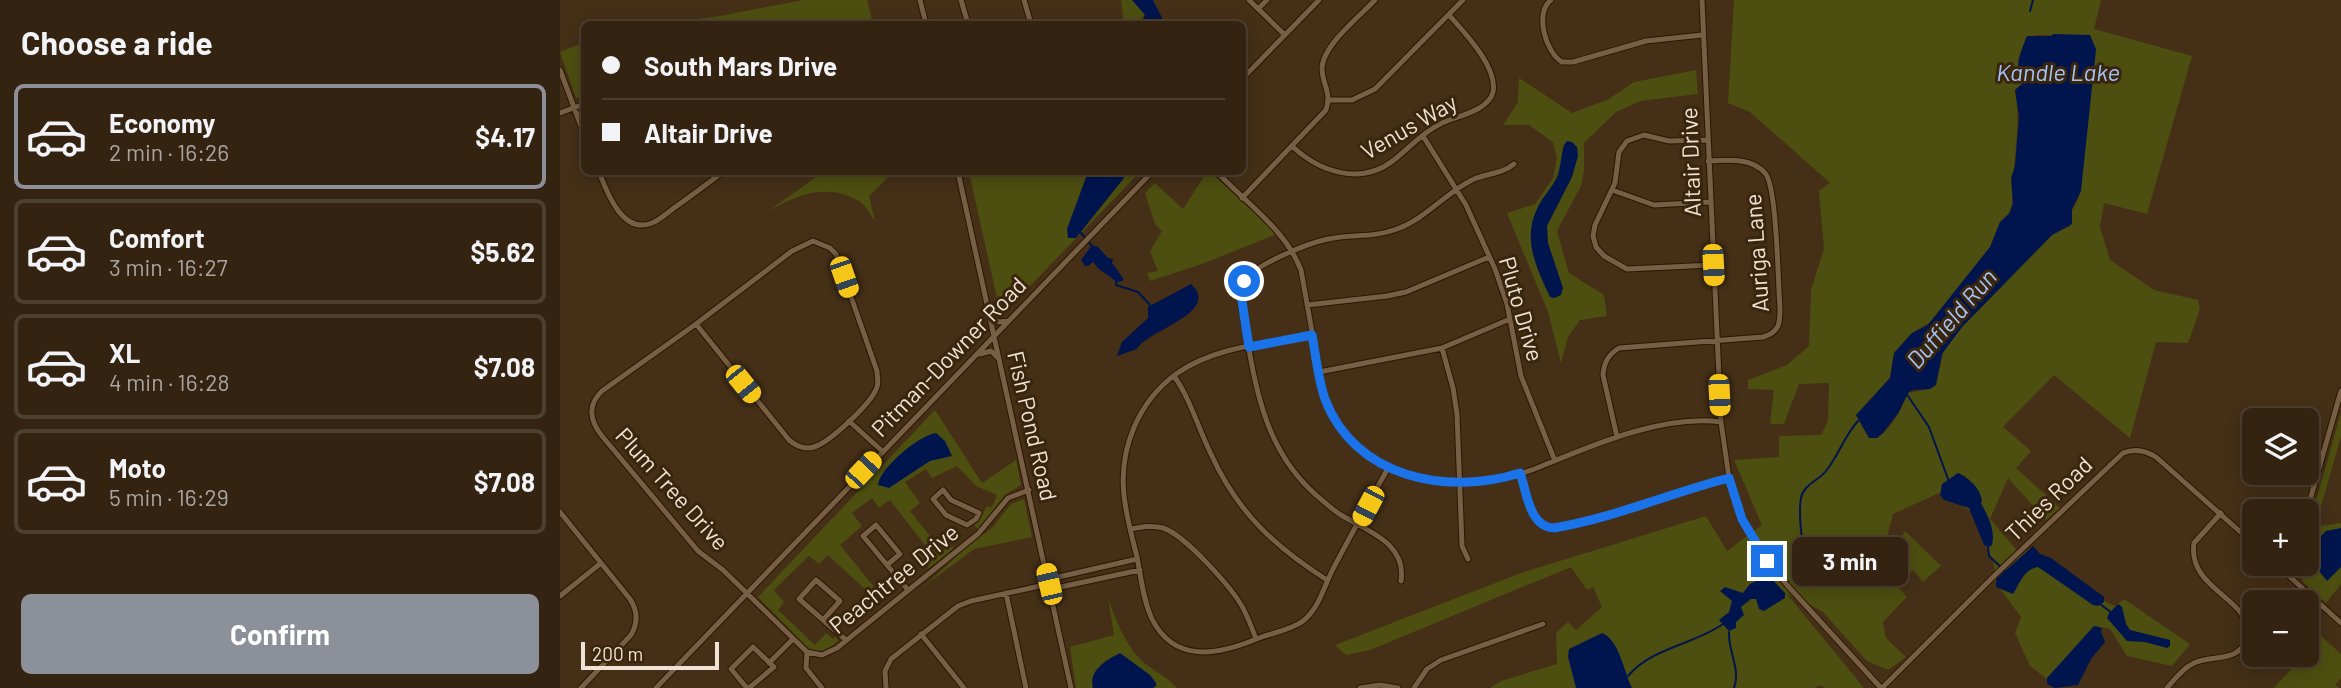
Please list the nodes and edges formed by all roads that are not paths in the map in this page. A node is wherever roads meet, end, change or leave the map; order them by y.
1 (920, 0) edge
2 (961, 0) edge
3 (1024, 0) edge
4 (1249, 0) edge
5 (1267, 0) edge
6 (1319, 0) edge
7 (1375, 0) edge
8 (1463, 0) edge
9 (1551, 0) edge
10 (1702, 0) edge
11 (1258, 9) junction
12 (1449, 15) junction
13 (925, 21) edge
14 (967, 21) edge
15 (1030, 21) edge
16 (1284, 35) junction
17 (1702, 35) junction
18 (560, 70) edge
19 (1246, 75) edge
20 (1329, 100) junction
21 (581, 105) edge
22 (574, 108) junction
23 (560, 113) edge
24 (581, 126) edge
25 (1423, 136) junction
26 (1707, 140) junction
27 (1293, 147) junction
28 (1708, 161) junction
29 (1514, 164) dead end
30 (600, 175) edge
31 (719, 175) edge
32 (959, 175) edge
33 (1149, 175) edge
34 (1220, 175) edge
35 (1457, 189) junction
36 (1612, 190) junction
37 (1242, 198) junction
38 (1710, 202) junction
39 (1292, 251) junction
40 (1489, 257) junction
41 (1713, 265) junction
42 (1307, 305) junction
43 (990, 316) junction
44 (1510, 319) junction
45 (1012, 320) junction
46 (696, 324) junction
47 (1312, 335) junction
48 (994, 338) junction
49 (1717, 340) junction
50 (1249, 347) junction
51 (1442, 348) junction
52 (978, 354) junction
53 (1000, 361) junction
54 (1319, 372) junction
55 (1174, 376) junction
56 (2341, 391) edge
57 (849, 421) junction
58 (1721, 422) junction
59 (1617, 437) junction
60 (882, 451) junction
61 (1555, 461) junction
62 (1388, 468) junction
63 (1520, 473) junction
64 (1729, 478) junction
65 (1458, 482) junction
66 (1029, 490) junction
67 (2310, 499) edge
68 (560, 512) edge
69 (2221, 513) junction
70 (1358, 524) junction
71 (967, 525) junction
72 (1131, 529) junction
73 (2242, 533) edge
74 (978, 534) junction
75 (1137, 559) junction
76 (1468, 559) dead end
77 (601, 563) junction
78 (887, 565) junction
79 (1140, 570) junction
80 (1075, 574) junction
81 (2289, 576) edge
82 (1327, 580) junction
83 (1401, 581) dead end
84 (1077, 583) junction
85 (1049, 584) junction
86 (908, 590) junction
87 (747, 593) junction
88 (1006, 593) junction
89 (560, 596) edge
90 (823, 620) junction
91 (2341, 623) edge
92 (1543, 624) dead end
93 (921, 634) junction
94 (793, 639) junction
95 (1256, 639) junction
96 (846, 640) junction
97 (807, 652) junction
98 (769, 663) junction
99 (581, 688) edge
100 (656, 688) edge
101 (748, 688) edge
102 (822, 688) edge
103 (886, 688) edge
104 (964, 688) edge
105 (1026, 688) edge
106 (1072, 688) edge
107 (1360, 688) edge
108 (1398, 688) edge
109 (1414, 688) edge
110 (1882, 688) edge
111 (2167, 688) edge

1 - 13 street
2 - 14 street
3 - 15 street
4 - 11 street
5 - 11 street
6 - 16 street
7 - 20 street
8 - 12 street
9 - 17 street
10 - 17 street, Altair Drive
11 - 16 street
12 - 20 street
12 - 25 street, Venus Way
16 - 19 street
17 - 26 street, Altair Drive
18 - 22 street
20 - 27 street
21 - 22 street
22 - 23 street
22 - 24 street
25 - 27 street, Venus Way
25 - 35 street, Pluto Drive
26 - 28 street, Altair Drive
26 - 36 street
27 - 37 street
28 - 38 street, Altair Drive
28 - 49 street, Auriga Lane
29 - 35 street
30 - 31 street
32 - 43 street, Fish Pond Road
33 - 45 street, Pitman-Downer Road
34 - 37 street
35 - 39 street
35 - 40 street, Pluto Drive
36 - 38 street
36 - 41 street
37 - 39 street
38 - 41 street, Altair Drive
39 - 42 street
39 - 50 street
40 - 42 street
40 - 44 street, Pluto Drive
41 - 49 street, Altair Drive
42 - 47 street
43 - 45 street
43 - 48 street, Fish Pond Road
44 - 51 street
44 - 61 street, Pluto Drive
45 - 48 street, Pitman-Downer Road
46 - 57 street, Plum Tree Drive
46 - 57 street, Plum Tree Drive
46 - 87 street, Plum Tree Drive
47 - 50 street
47 - 54 street
48 - 52 street, Pitman-Downer Road
48 - 53 street, Fish Pond Road
49 - 58 street, Altair Drive
49 - 59 street
50 - 55 street
50 - 70 street
51 - 54 street
51 - 65 street
52 - 53 street
52 - 60 street, Pitman-Downer Road
53 - 66 street, Fish Pond Road
54 - 62 street
55 - 72 street
55 - 82 street
56 - 67 street
57 - 60 street
58 - 59 street
58 - 64 street, Altair Drive
59 - 61 street
60 - 87 street, Pitman-Downer Road
61 - 63 street
62 - 65 street
62 - 70 street
63 - 64 street
63 - 65 street
64 - 110 street, Altair Drive
65 - 76 street
66 - 74 street, Peachtree Drive
66 - 85 street, Fish Pond Road
68 - 77 street
69 - 73 street, Thies Road
69 - 110 street, Thies Road
69 - 111 street
70 - 82 street
70 - 83 street
71 - 71 street
71 - 74 street
72 - 75 street
72 - 95 street
74 - 86 street, Peachtree Drive
75 - 79 street
75 - 80 street
77 - 89 street
77 - 99 street
78 - 78 street
78 - 86 street
79 - 84 street
79 - 95 street
80 - 84 street
80 - 85 street
81 - 91 street
82 - 95 street
84 - 85 street
85 - 88 street
85 - 106 street, Fish Pond Road
86 - 96 street, Peachtree Drive
87 - 94 street
87 - 100 street, Pitman-Downer Road
88 - 93 street
88 - 105 street
90 - 90 street
90 - 96 street
92 - 109 street
93 - 103 street
93 - 104 street
94 - 97 street
94 - 98 street
96 - 97 street, Peachtree Drive
97 - 102 street
98 - 101 street
98 - 101 street
107 - 108 street

